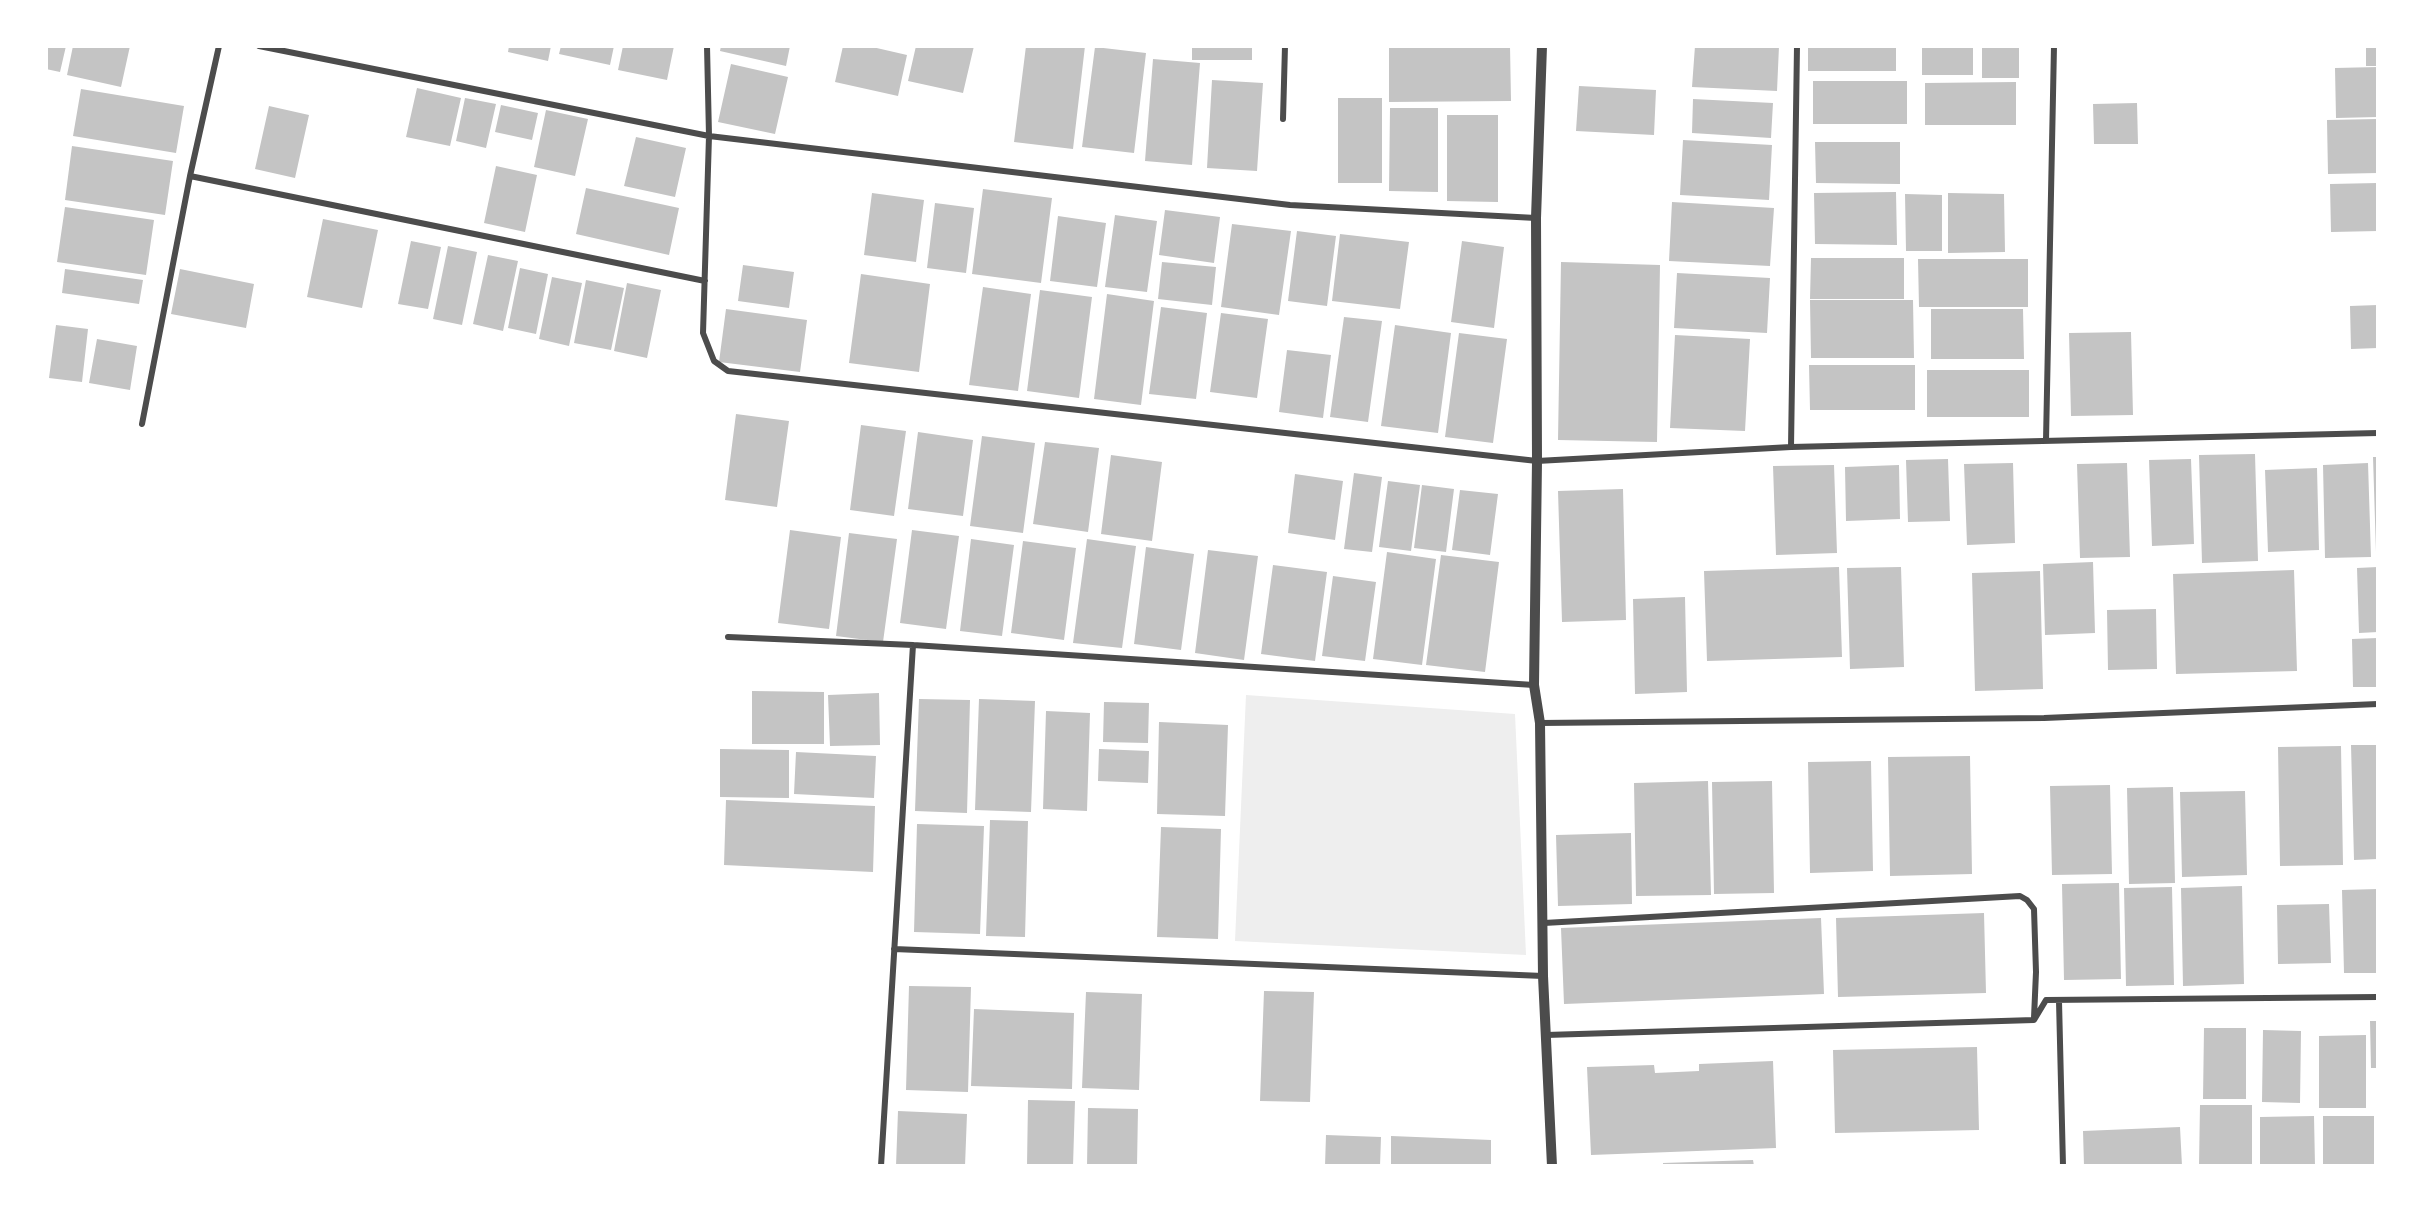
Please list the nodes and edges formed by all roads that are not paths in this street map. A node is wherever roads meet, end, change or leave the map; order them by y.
1 (219, 46) edge
2 (259, 46) edge
3 (707, 46) edge
4 (1285, 46) edge
5 (1542, 46) edge
6 (1797, 46) edge
7 (2054, 46) edge
8 (1283, 119) dead end
9 (709, 136) junction
10 (190, 176) junction
11 (1536, 218) junction
12 (705, 281) junction
13 (142, 424) dead end
14 (2378, 433) edge
15 (2046, 440) junction
16 (1791, 447) junction
17 (1537, 461) junction
18 (728, 637) dead end
19 (913, 645) junction
20 (1534, 685) junction
21 (2378, 705) edge
22 (1540, 723) junction
23 (1544, 923) junction
24 (894, 950) junction
25 (1543, 976) junction
26 (2378, 997) edge
27 (2059, 1000) junction
28 (2034, 1020) junction
29 (1546, 1035) junction
30 (882, 1166) edge
31 (1552, 1166) edge
32 (2063, 1166) edge

1 - 10 street
2 - 9 street
3 - 9 street
4 - 8 street
5 - 11 street
6 - 16 street
7 - 15 street
9 - 11 street
9 - 12 street
10 - 12 street
10 - 13 street
11 - 17 street
12 - 17 street
14 - 15 street
15 - 16 street
16 - 17 street
17 - 20 street
18 - 19 street
19 - 20 street
19 - 24 street
20 - 22 street
21 - 22 street
22 - 23 street
23 - 25 street
23 - 28 street
24 - 25 street
24 - 30 street
25 - 29 street
26 - 27 street
27 - 28 street
27 - 32 street
28 - 29 street
29 - 31 street

